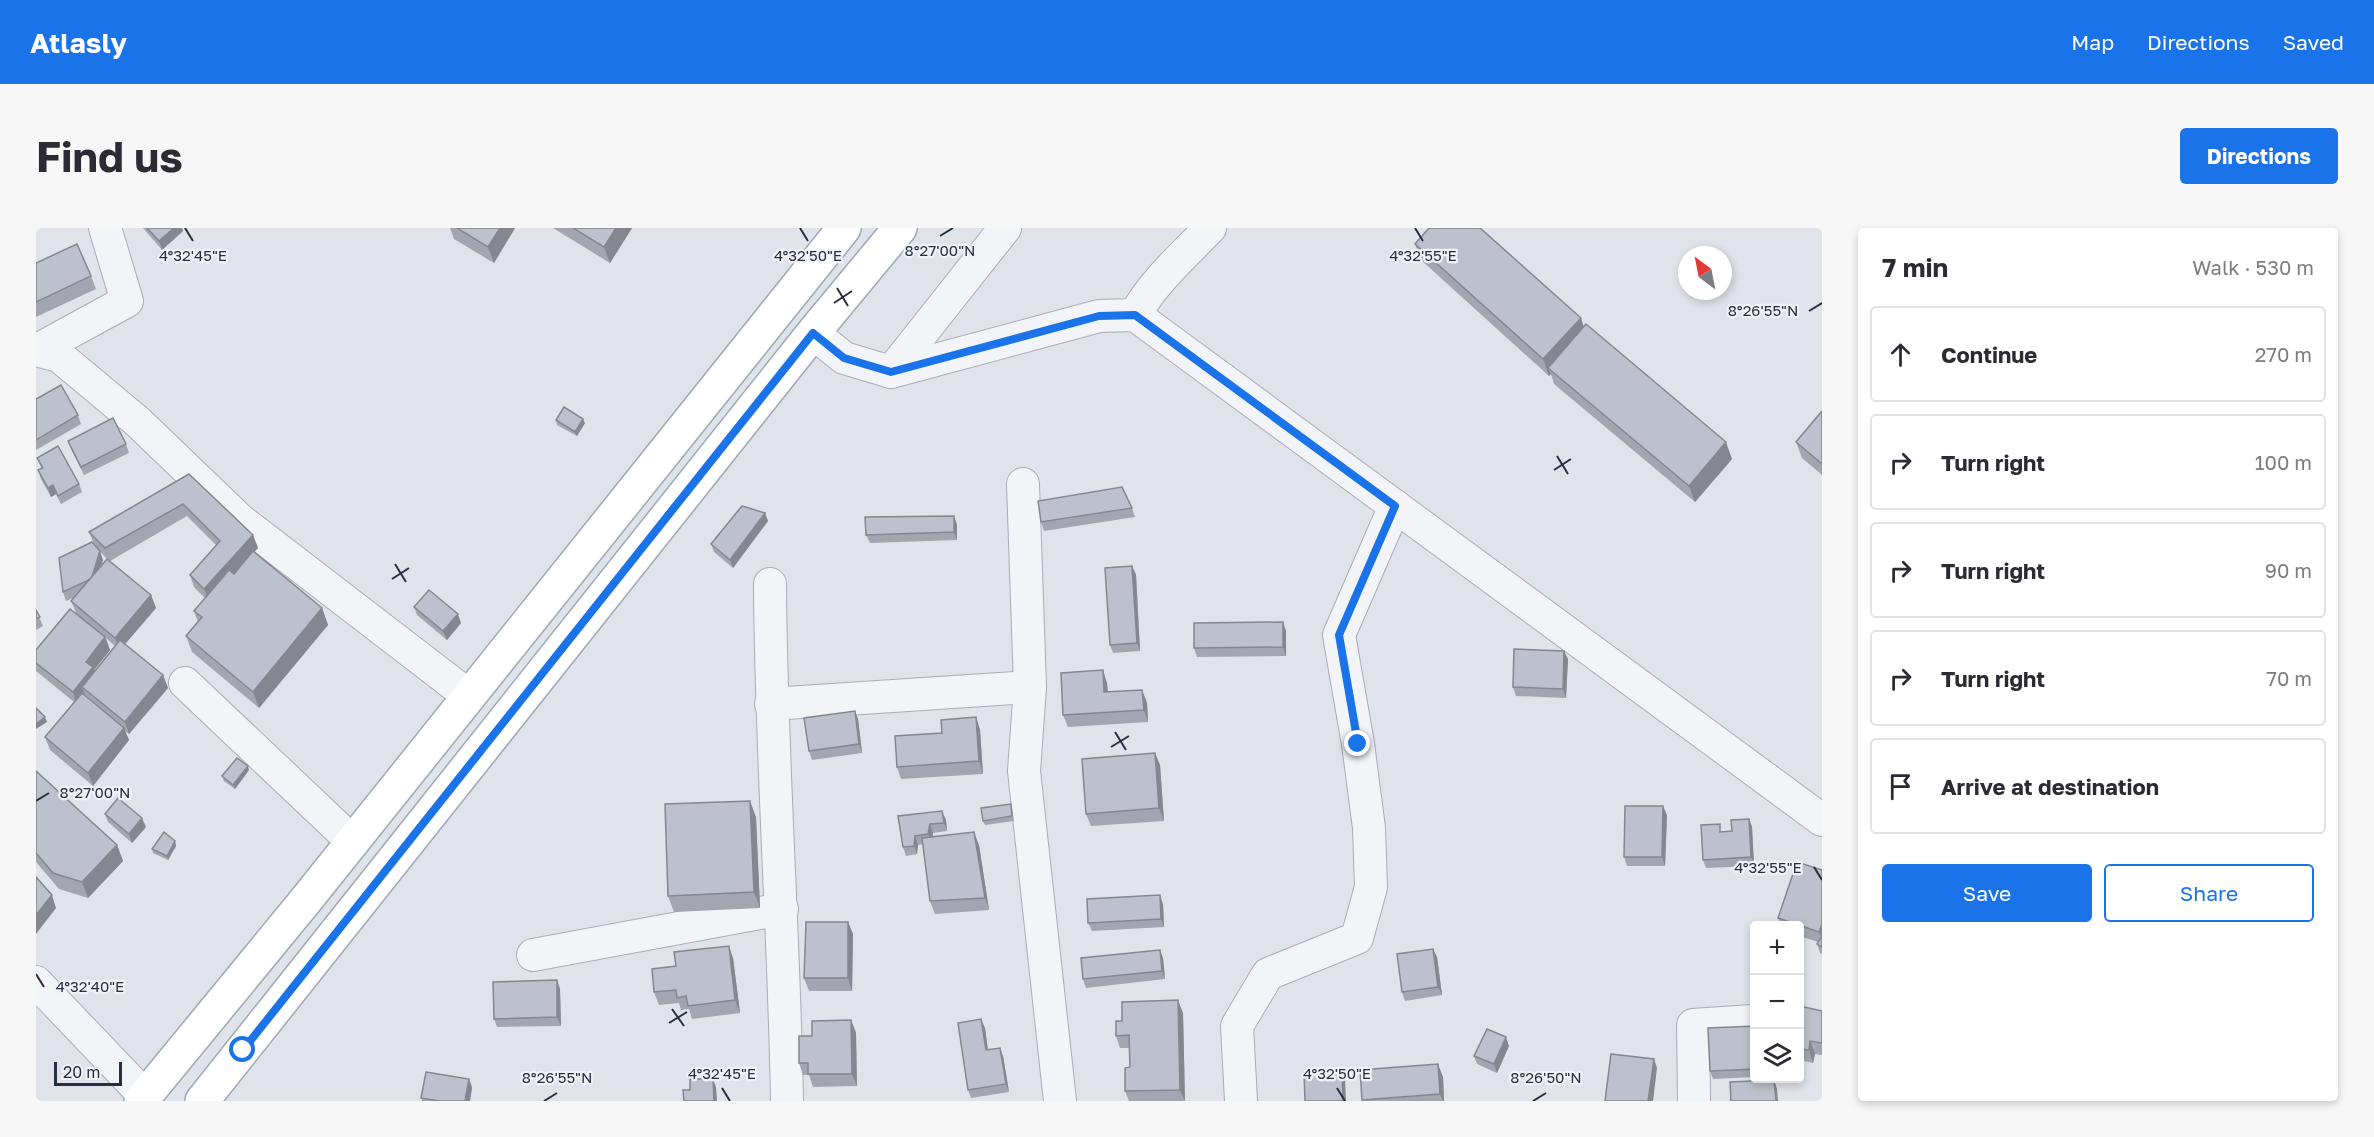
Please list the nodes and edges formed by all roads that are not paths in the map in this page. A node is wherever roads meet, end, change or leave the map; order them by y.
1 (105, 228) edge
2 (844, 228) edge
3 (900, 228) edge
4 (1005, 228) edge
5 (1210, 228) edge
6 (1135, 315) junction
7 (813, 333) junction
8 (37, 349) edge
9 (891, 372) junction
10 (1023, 484) dead end
11 (1395, 506) junction
12 (770, 584) dead end
13 (185, 683) dead end
14 (1030, 687) junction
15 (469, 696) junction
16 (771, 704) junction
17 (1822, 820) edge
18 (353, 842) junction
19 (782, 909) junction
20 (533, 955) dead end
21 (36, 982) edge
22 (1750, 1021) edge
23 (143, 1099) edge
24 (202, 1101) edge
25 (787, 1101) edge
26 (1060, 1101) edge
27 (1241, 1101) edge
28 (1694, 1101) edge

1 - 8 street
2 - 15 main road
3 - 7 main road
4 - 9 street
5 - 6 street
6 - 9 street
6 - 11 street
7 - 9 street
7 - 24 main road
8 - 15 street
10 - 14 street
11 - 17 street
11 - 27 street
12 - 16 street
13 - 18 street
14 - 16 street
14 - 26 street
15 - 18 main road
16 - 19 street
18 - 23 main road
19 - 20 street
19 - 25 street
21 - 23 street
22 - 28 street

